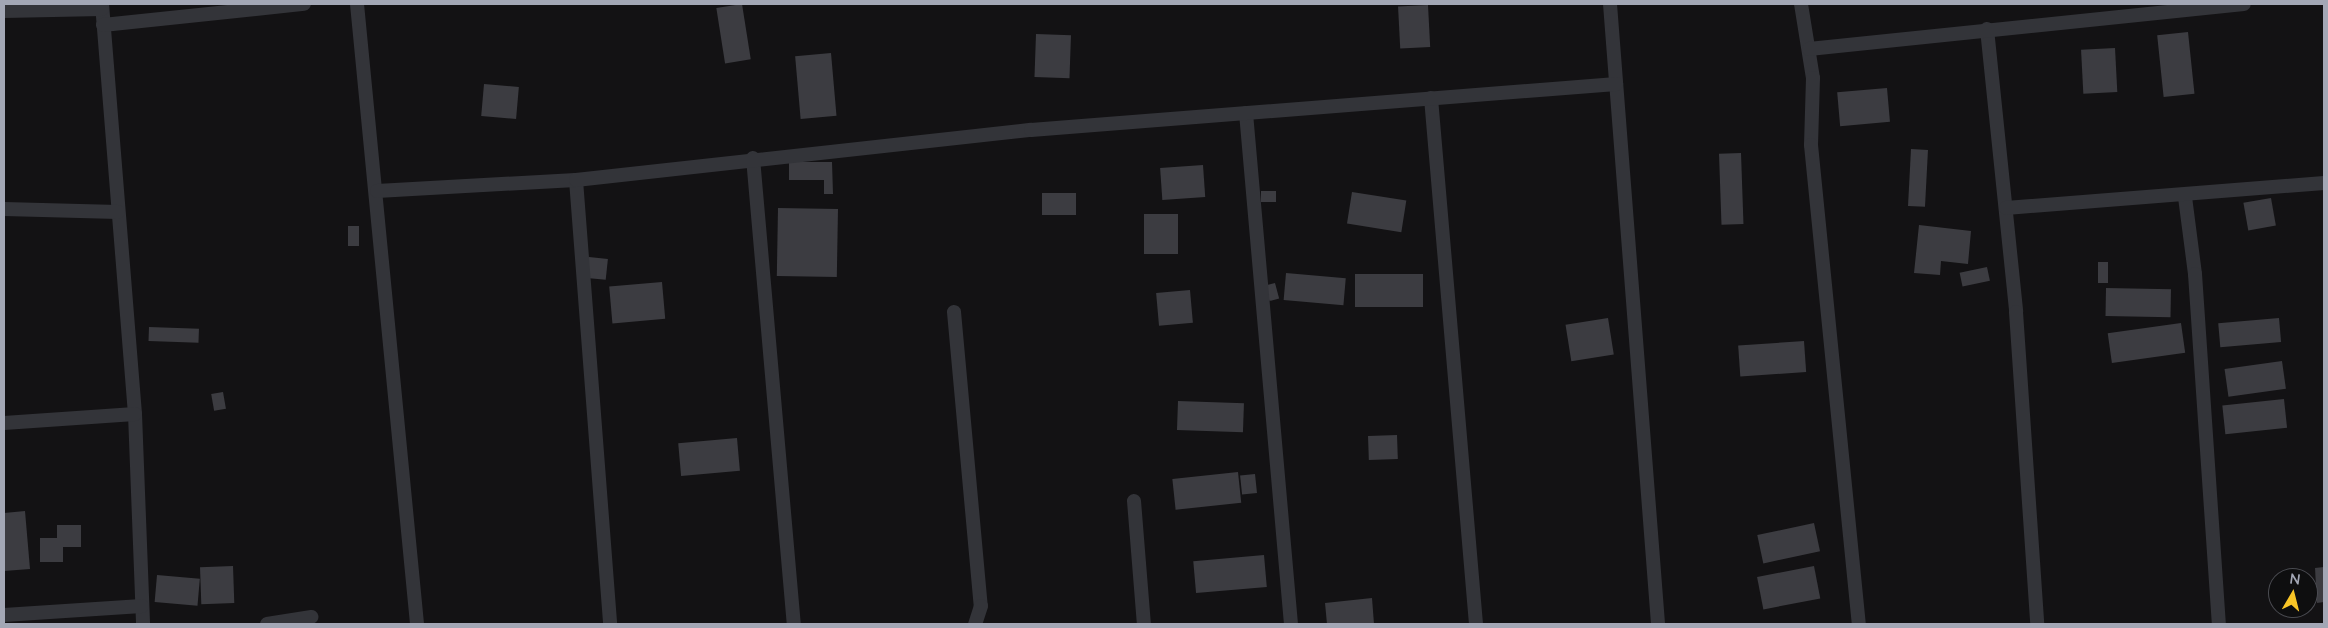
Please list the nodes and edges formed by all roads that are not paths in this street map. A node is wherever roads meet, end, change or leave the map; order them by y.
1 (304, 4) edge
2 (357, 4) edge
3 (1610, 4) edge
4 (1801, 4) edge
5 (2244, 4) edge
6 (102, 6) edge
7 (4, 11) edge
8 (103, 25) junction
9 (1987, 30) junction
10 (1809, 49) junction
11 (1616, 84) junction
12 (1431, 98) junction
13 (1246, 113) junction
14 (753, 158) junction
15 (576, 180) junction
16 (2324, 184) edge
17 (377, 191) junction
18 (2185, 197) junction
19 (2006, 208) junction
20 (4, 209) edge
21 (118, 212) junction
22 (954, 312) dead end
23 (134, 414) junction
24 (4, 423) edge
25 (1134, 502) dead end
26 (142, 606) junction
27 (4, 615) edge
28 (311, 617) dead end
29 (144, 624) edge
30 (267, 624) edge
31 (417, 624) edge
32 (610, 624) edge
33 (794, 624) edge
34 (975, 624) edge
35 (1144, 624) edge
36 (1291, 624) edge
37 (1476, 624) edge
38 (1658, 624) edge
39 (1859, 624) edge
40 (2037, 624) edge
41 (2219, 624) edge

1 - 8 street
2 - 17 street
3 - 11 street
4 - 10 street
5 - 9 street
6 - 7 street
6 - 8 street
8 - 21 street
9 - 10 street
9 - 19 street
10 - 39 street
11 - 12 street
11 - 38 street
12 - 13 street
12 - 37 street
13 - 14 street
13 - 36 street
14 - 15 street
14 - 33 street
15 - 17 street
15 - 32 street
16 - 18 street
17 - 31 street
18 - 19 street
18 - 41 street
19 - 40 street
20 - 21 street
21 - 23 street
22 - 34 street
23 - 24 street
23 - 26 street
25 - 35 street
26 - 27 street
26 - 29 street
28 - 30 street

